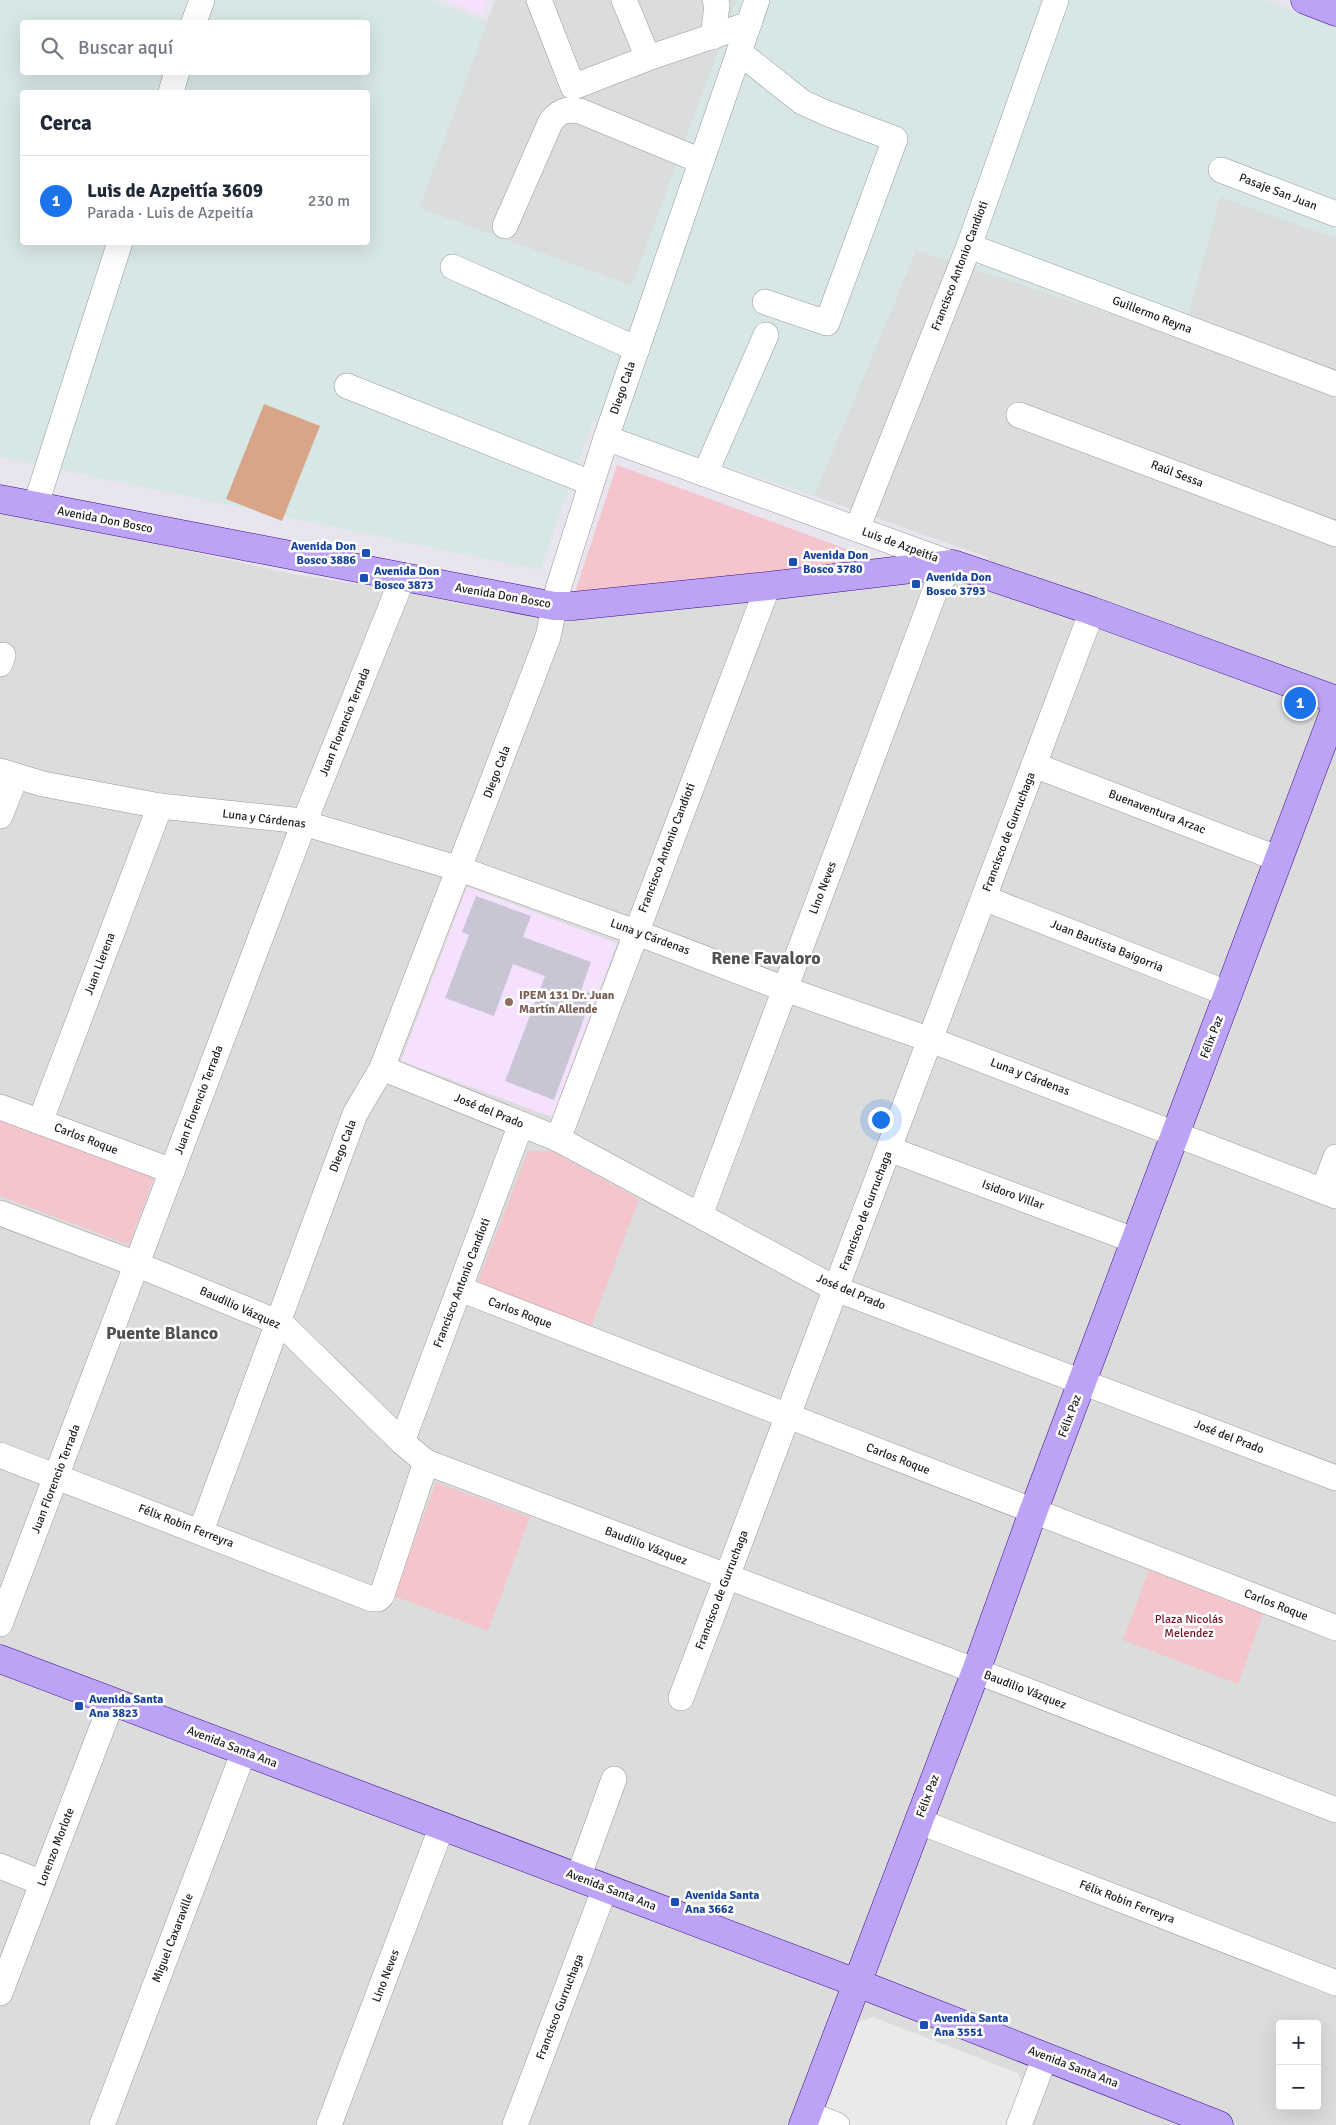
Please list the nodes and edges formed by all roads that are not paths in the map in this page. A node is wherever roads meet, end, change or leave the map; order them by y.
1 (202, 0) edge
2 (539, 0) edge
3 (624, 0) edge
4 (715, 0) edge
5 (757, 0) edge
6 (1056, 0) edge
7 (1305, 0) edge
8 (1336, 12) edge
9 (195, 20) edge
10 (749, 24) junction
11 (713, 37) junction
12 (739, 52) junction
13 (648, 58) junction
14 (176, 75) edge
15 (171, 90) edge
16 (701, 161) junction
17 (1221, 170) dead end
18 (1336, 214) edge
19 (505, 226) dead end
20 (119, 245) edge
21 (968, 246) junction
22 (453, 267) dead end
23 (765, 302) dead end
24 (766, 335) dead end
25 (637, 349) junction
26 (1336, 384) edge
27 (347, 386) dead end
28 (1019, 414) dead end
29 (606, 438) junction
30 (706, 474) junction
31 (591, 484) junction
32 (0, 499) edge
33 (35, 506) junction
34 (857, 529) junction
35 (1336, 534) edge
36 (953, 564) junction
37 (403, 577) junction
38 (768, 586) junction
39 (554, 606) junction
40 (1092, 611) junction
41 (1336, 700) edge
42 (1336, 707) edge
43 (1034, 765) junction
44 (8, 774) edge
45 (160, 806) junction
46 (0, 816) edge
47 (304, 823) junction
48 (1279, 859) junction
49 (460, 870) junction
50 (984, 898) junction
51 (636, 932) junction
52 (785, 989) junction
53 (1229, 994) junction
54 (931, 1040) junction
55 (382, 1068) junction
56 (0, 1107) edge
57 (40, 1122) junction
58 (521, 1124) junction
59 (1176, 1133) junction
60 (558, 1139) junction
61 (889, 1149) junction
62 (1336, 1157) edge
63 (172, 1171) junction
64 (1330, 1194) edge
65 (0, 1212) edge
66 (700, 1215) junction
67 (1136, 1241) junction
68 (136, 1264) junction
69 (836, 1288) junction
70 (460, 1290) junction
71 (276, 1322) junction
72 (1083, 1381) junction
73 (788, 1416) junction
74 (402, 1442) junction
75 (0, 1455) edge
76 (426, 1462) junction
77 (58, 1477) junction
78 (1336, 1478) edge
79 (1033, 1512) junction
80 (201, 1531) junction
81 (728, 1578) junction
82 (0, 1624) edge
83 (1336, 1628) edge
84 (0, 1659) edge
85 (976, 1670) junction
86 (681, 1698) dead end
87 (112, 1702) junction
88 (244, 1752) junction
89 (614, 1778) dead end
90 (1336, 1810) edge
91 (918, 1821) junction
92 (442, 1826) junction
93 (0, 1866) edge
94 (578, 1878) junction
95 (42, 1883) junction
96 (605, 1888) junction
97 (857, 1983) junction
98 (1336, 1983) edge
99 (0, 1993) edge
100 (1045, 2056) junction
101 (805, 2119) edge
102 (102, 2125) edge
103 (329, 2125) edge
104 (515, 2125) edge
105 (837, 2125) edge
106 (1019, 2125) edge
107 (1219, 2125) edge

1 - 9 street
2 - 13 street
3 - 13 street
4 - 11 street
5 - 10 street, Diego Cala
6 - 21 street, Francisco Antonio Candioti
7 - 8 main road
10 - 11 street
10 - 12 street, Diego Cala
11 - 13 street
12 - 16 street, Diego Cala
12 - 23 street
14 - 15 street
16 - 19 street
16 - 25 street, Diego Cala
17 - 18 street, Pasaje San Juan
20 - 33 street
21 - 26 street, Guillermo Reyna
21 - 34 street, Francisco Antonio Candioti
22 - 25 street
24 - 30 street
25 - 29 street, Diego Cala
27 - 31 street
28 - 35 street, Raúl Sessa
29 - 30 street, Luis de Azpeitía
29 - 31 street, Diego Cala
30 - 34 street, Luis de Azpeitía
31 - 39 street, Diego Cala
32 - 33 main road, Avenida Don Bosco
33 - 37 main road, Avenida Don Bosco
34 - 36 street, Luis de Azpeitía
36 - 38 main road, Avenida Don Bosco
36 - 40 main road, Luis de Azpeitía
36 - 52 street, Lino Neves
37 - 39 main road, Avenida Don Bosco
37 - 47 street, Juan Florencio Terrada
38 - 39 main road, Avenida Don Bosco
38 - 51 street, Francisco Antonio Candioti
39 - 49 street, Diego Cala
40 - 41 main road, Luis de Azpeitía
40 - 43 street, Francisco de Gurruchaga
42 - 48 main road, Félix Paz
43 - 48 street, Buenaventura Arzac
43 - 50 street, Francisco de Gurruchaga
44 - 45 street, Luna y Cárdenas
44 - 46 street
45 - 47 street, Luna y Cárdenas
45 - 57 street, Juan Llerena
47 - 49 street, Luna y Cárdenas
47 - 63 street, Juan Florencio Terrada
48 - 53 main road, Félix Paz
49 - 51 street, Luna y Cárdenas
49 - 55 street, Diego Cala
50 - 53 street, Juan Bautista Baigorria
50 - 54 street, Francisco de Gurruchaga
51 - 52 street, Luna y Cárdenas
51 - 60 street, Francisco Antonio Candioti
52 - 54 street, Luna y Cárdenas
52 - 66 street, Lino Neves
53 - 59 main road, Félix Paz
54 - 59 street, Luna y Cárdenas
54 - 61 street, Francisco de Gurruchaga
55 - 58 street, José del Prado
55 - 71 street, Diego Cala
56 - 57 street, Carlos Roque
57 - 63 street, Carlos Roque
58 - 60 street, José del Prado
58 - 70 street, Francisco Antonio Candioti
59 - 64 street, Luna y Cárdenas
59 - 67 main road, Félix Paz
60 - 66 street, José del Prado
61 - 67 street, Isidoro Villar
61 - 69 street, Francisco de Gurruchaga
62 - 64 street
63 - 68 street, Juan Florencio Terrada
65 - 68 street, Baudilio Vázquez
66 - 69 street, José del Prado
67 - 72 main road, Félix Paz
68 - 71 street, Baudilio Vázquez
68 - 77 street, Juan Florencio Terrada
69 - 72 street, José del Prado
69 - 73 street, Francisco de Gurruchaga
70 - 73 street, Carlos Roque
70 - 74 street, Francisco Antonio Candioti
71 - 74 street, Baudilio Vázquez
71 - 80 street, Diego Cala
72 - 78 street, José del Prado
72 - 79 main road, Félix Paz
73 - 79 street, Carlos Roque
73 - 81 street, Francisco de Gurruchaga
74 - 76 street, Baudilio Vázquez
75 - 77 street, Félix Robin Ferreyra
76 - 80 street, Félix Robin Ferreyra
76 - 81 street, Baudilio Vázquez
77 - 80 street, Félix Robin Ferreyra
77 - 82 street, Juan Florencio Terrada
79 - 83 street, Carlos Roque
79 - 85 main road, Félix Paz
81 - 85 street, Baudilio Vázquez
81 - 86 street, Francisco de Gurruchaga
84 - 87 main road, Avenida Santa Ana
85 - 90 street, Baudilio Vázquez
85 - 91 main road, Félix Paz
87 - 88 main road, Avenida Santa Ana
87 - 95 street, Lorenzo Morlote
88 - 92 main road, Avenida Santa Ana
88 - 102 street, Miguel Caxaraville
89 - 94 street
91 - 97 main road, Félix Paz
91 - 98 street, Félix Robin Ferreyra
92 - 94 main road, Avenida Santa Ana
92 - 103 street, Lino Neves
93 - 95 street
94 - 96 main road, Avenida Santa Ana
95 - 99 street, Lorenzo Morlote
96 - 97 main road, Avenida Santa Ana
96 - 104 street, Francisco Gurruchaga
97 - 100 main road, Avenida Santa Ana
97 - 101 main road, Félix Paz
100 - 106 street
100 - 107 main road, Avenida Santa Ana
101 - 105 street

